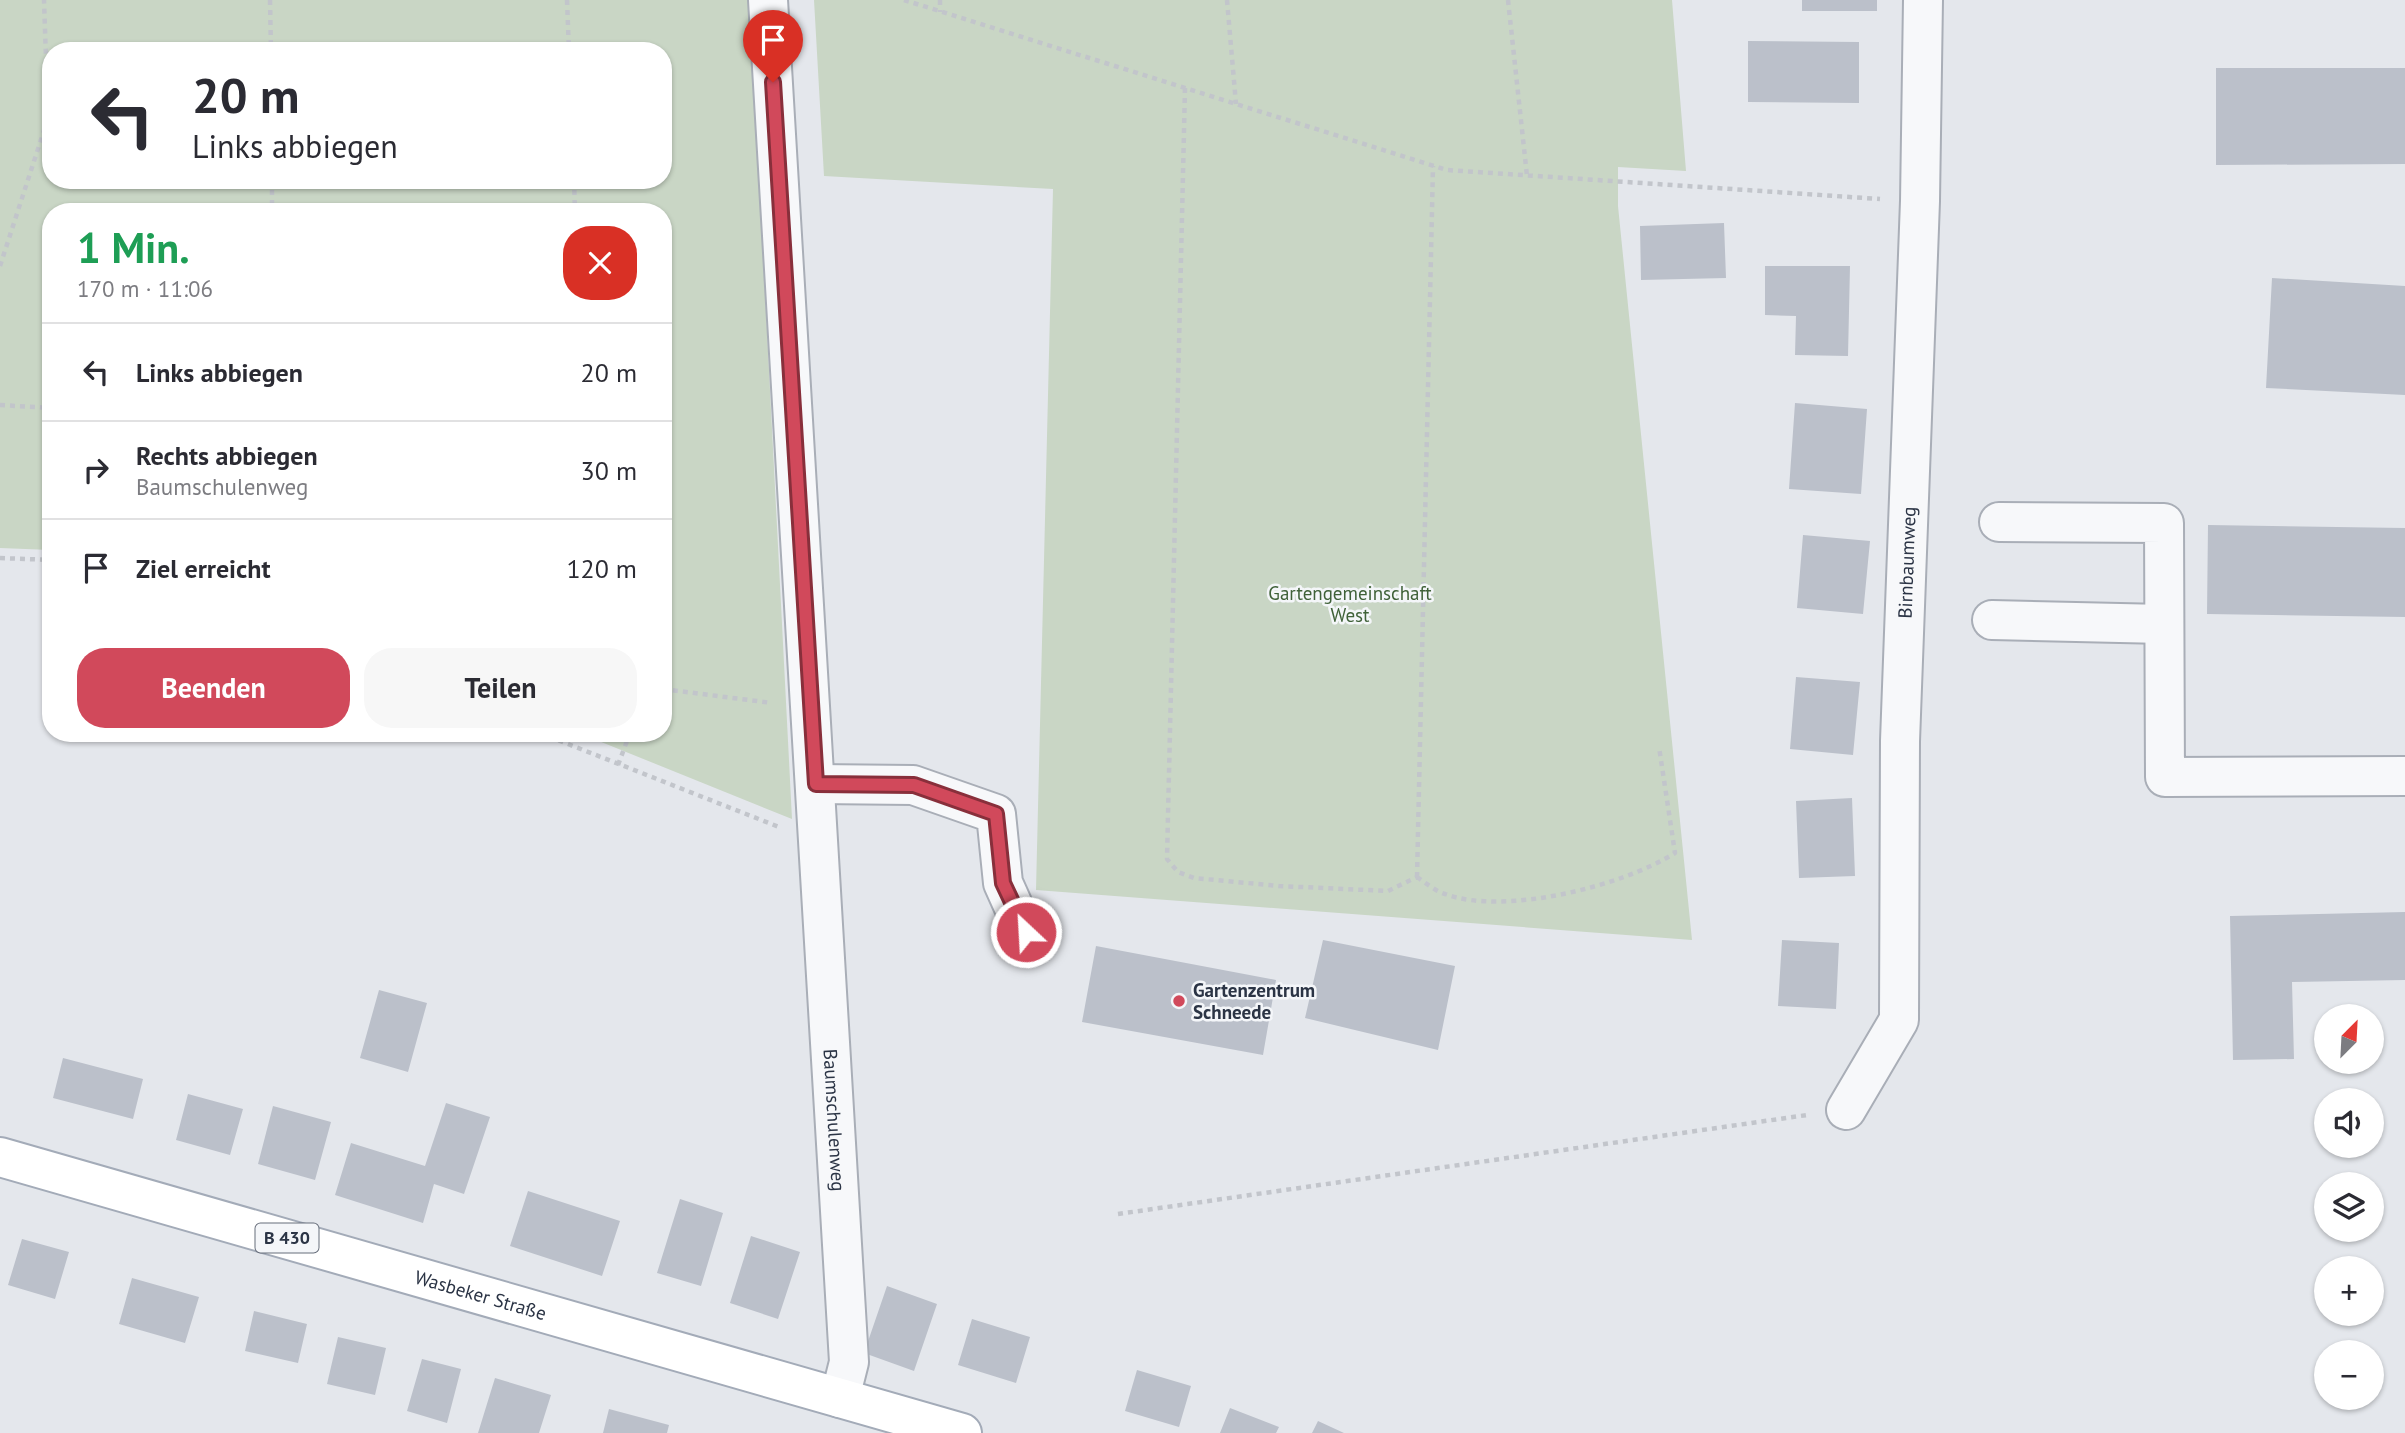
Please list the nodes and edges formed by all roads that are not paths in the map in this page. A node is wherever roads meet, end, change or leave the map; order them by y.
1 (768, 0) edge
2 (1923, 0) edge
3 (1999, 522) dead end
4 (1992, 620) dead end
5 (2164, 624) junction
6 (2405, 776) edge
7 (816, 784) junction
8 (1026, 932) dead end
9 (1846, 1110) road end
10 (0, 1157) edge
11 (840, 1398) junction
12 (952, 1432) edge

1 - 7 street, Baumschulenweg
2 - 9 street, Birnbaumweg
3 - 5 street
4 - 5 street
5 - 6 street
7 - 8 street
7 - 11 street, Baumschulenweg
10 - 11 main road, Wasbeker Straße / B 430
11 - 12 main road, Wasbeker Straße / B 430

